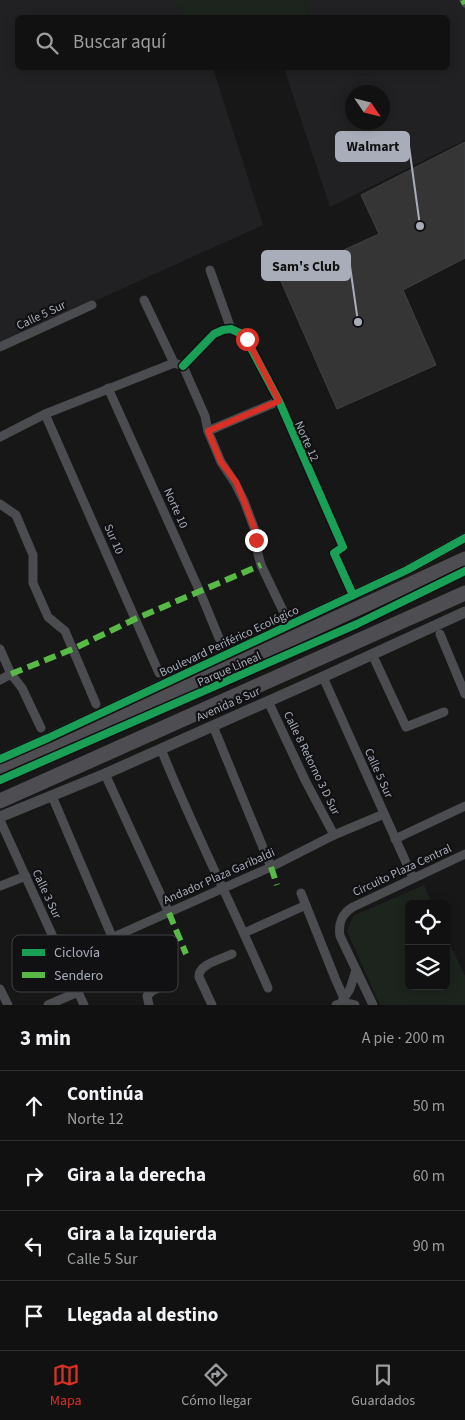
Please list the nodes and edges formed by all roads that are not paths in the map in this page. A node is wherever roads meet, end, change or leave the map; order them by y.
1 (463, 0) edge
2 (465, 4) edge
3 (210, 270) dead end
4 (144, 300) dead end
5 (92, 305) dead end
6 (231, 329) junction
7 (0, 347) edge
8 (174, 363) junction
9 (183, 366) junction
10 (108, 388) junction
11 (279, 401) junction
12 (45, 414) junction
13 (208, 431) junction
14 (0, 437) edge
15 (0, 504) edge
16 (465, 538) edge
17 (465, 559) edge
18 (465, 593) edge
19 (353, 595) junction
20 (465, 612) edge
21 (286, 617) dead end
22 (440, 634) dead end
23 (219, 638) dead end
24 (0, 649) edge
25 (372, 654) junction
26 (160, 673) dead end
27 (11, 674) junction
28 (323, 677) junction
29 (0, 680) edge
30 (465, 694) edge
31 (268, 701) junction
32 (96, 704) dead end
33 (444, 712) dead end
34 (213, 726) junction
35 (41, 728) dead end
36 (163, 754) dead end
37 (0, 759) edge
38 (0, 769) edge
39 (105, 774) junction
40 (52, 796) junction
41 (0, 801) edge
42 (465, 806) edge
43 (384, 814) junction
44 (0, 819) edge
45 (334, 835) junction
46 (395, 839) junction
47 (465, 854) edge
48 (270, 867) junction
49 (26, 876) junction
50 (413, 878) junction
51 (0, 886) edge
52 (222, 889) junction
53 (301, 893) dead end
54 (306, 905) junction
55 (169, 913) junction
56 (244, 933) junction
57 (53, 935) edge
58 (111, 935) edge
59 (122, 935) edge
60 (232, 954) dead end
61 (356, 970) junction
62 (268, 988) dead end
63 (0, 989) edge
64 (78, 992) joint
65 (344, 1003) edge
66 (8, 1005) edge
67 (48, 1005) edge
68 (84, 1005) edge
69 (212, 1005) edge
70 (373, 1005) edge

1 - 2 street
3 - 6 street
4 - 8 street
5 - 7 street, Calle 5 Sur
6 - 9 street
6 - 11 street, Norte 12
8 - 9 street
8 - 10 street
9 - 13 street
10 - 12 street
10 - 23 street, Norte 10
11 - 13 street
11 - 19 street, Norte 12
12 - 14 street
12 - 26 street, Sur 10
13 - 21 street
15 - 32 street
16 - 19 street, Boulevard Periférico Ecológico
17 - 38 highway, Boulevard Periférico Ecológico
18 - 41 highway
19 - 37 street, Boulevard Periférico Ecológico
20 - 25 street, Avenida 8 Sur
22 - 30 street
24 - 27 street
25 - 28 street, Avenida 8 Sur
25 - 33 street
27 - 29 street
27 - 35 street
28 - 31 street, Avenida 8 Sur
28 - 43 street, Calle 5 Sur
31 - 34 street, Avenida 8 Sur
31 - 45 street, Calle 8 Retorno 3 D Sur
34 - 39 street, Avenida 8 Sur
34 - 48 street
36 - 52 street
39 - 40 street, Avenida 8 Sur
39 - 55 street
40 - 44 street, Avenida 8 Sur
40 - 58 street
42 - 46 street
43 - 45 street, Andador Plaza Garibaldi
43 - 46 street, Calle 5 Sur
44 - 49 street, Calle 3 Sur
45 - 48 street, Andador Plaza Garibaldi
46 - 50 street, Calle 5 Sur
47 - 50 street, Circuito Plaza Central
48 - 52 street, Andador Plaza Garibaldi
49 - 51 street
49 - 57 street, Calle 3 Sur
50 - 61 street, Circuito Plaza Central
52 - 55 street, Andador Plaza Garibaldi
52 - 56 street
53 - 54 street
54 - 56 street
54 - 65 street
55 - 59 street, Andador Plaza Garibaldi
56 - 62 street
60 - 69 street
61 - 65 street
61 - 70 street
63 - 66 street
64 - 67 street
64 - 68 street, Calle 3 Sur

